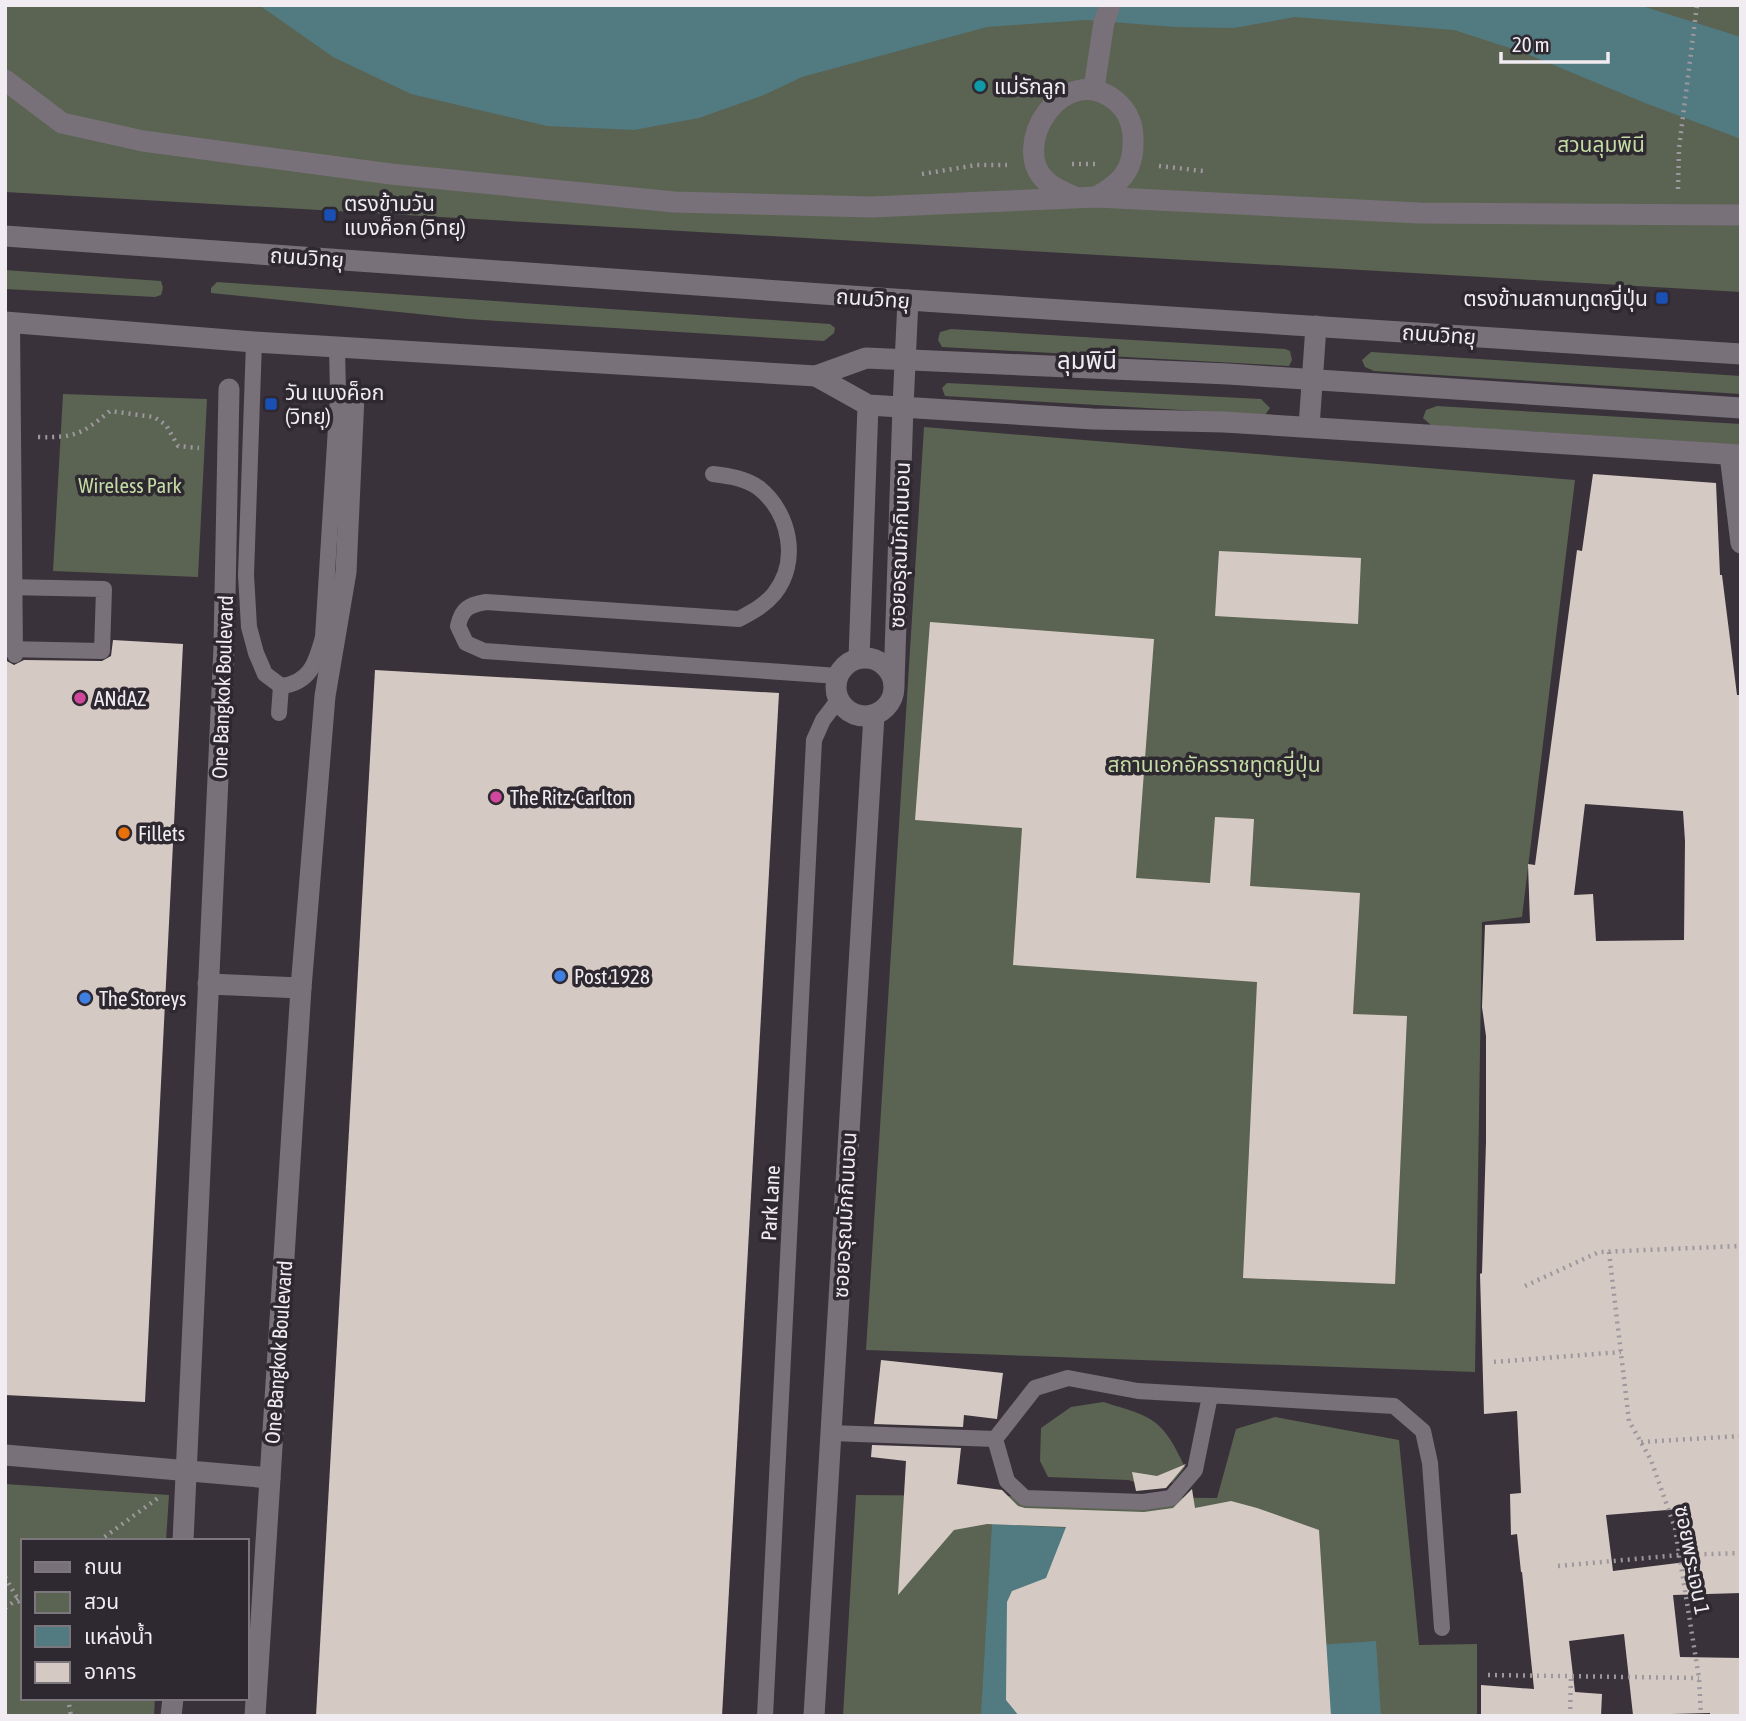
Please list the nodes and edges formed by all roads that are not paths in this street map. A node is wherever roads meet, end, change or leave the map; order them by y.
1 (1107, 14) edge
2 (5, 80) edge
3 (1094, 88) junction
4 (1086, 197) junction
5 (1741, 215) edge
6 (5, 236) edge
7 (908, 300) junction
8 (8, 323) edge
9 (1316, 326) junction
10 (254, 342) junction
11 (337, 347) junction
12 (1741, 354) edge
13 (905, 361) junction
14 (816, 376) junction
15 (1312, 380) junction
16 (229, 389) dead end
17 (354, 396) dead end
18 (868, 405) junction
19 (903, 406) junction
20 (1741, 408) edge
21 (1309, 427) junction
22 (1736, 455) edge
23 (713, 474) dead end
24 (1741, 543) edge
25 (10, 587) edge
26 (12, 651) edge
27 (859, 658) junction
28 (838, 676) junction
29 (894, 684) junction
30 (281, 686) junction
31 (839, 699) junction
32 (279, 713) dead end
33 (874, 715) junction
34 (208, 984) junction
35 (301, 988) junction
36 (1210, 1396) junction
37 (831, 1433) junction
38 (995, 1439) junction
39 (5, 1455) edge
40 (186, 1474) junction
41 (270, 1478) junction
42 (183, 1539) edge
43 (1442, 1628) dead end
44 (255, 1716) edge
45 (765, 1716) edge
46 (814, 1716) edge

1 - 3 street
2 - 4 street
3 - 4 street
3 - 4 street
4 - 5 street
6 - 7 street, ถนนวิทยุ
7 - 9 street, ถนนวิทยุ
7 - 13 street, ซอยอรุณมักกินนอน
8 - 10 street
8 - 25 lane
9 - 12 street, ถนนวิทยุ
9 - 15 street
10 - 11 street
10 - 30 lane
11 - 14 street
11 - 30 lane
13 - 14 street
13 - 15 street
13 - 19 street, ซอยอรุณมักกินนอน
14 - 18 street
15 - 20 street
15 - 21 street
16 - 34 street, One Bangkok Boulevard
17 - 35 street, One Bangkok Boulevard
18 - 19 street
18 - 27 street, ซอยอรุณมักกินนอน
19 - 21 street
19 - 29 street, ซอยอรุณมักกินนอน
21 - 22 street
22 - 24 street
23 - 28 lane
25 - 26 lane
25 - 26 lane
27 - 28 street
27 - 29 street
28 - 31 street
29 - 33 street, ซอยอรุณมักกินนอน
30 - 32 lane
31 - 33 street
31 - 45 lane, Park Lane
33 - 37 street, ซอยอรุณมักกินนอน
34 - 35 street
34 - 40 street, One Bangkok Boulevard
35 - 41 street, One Bangkok Boulevard
36 - 38 lane
36 - 38 lane
36 - 43 lane
37 - 38 lane
37 - 46 street, ซอยอรุณมักกินนอน
39 - 40 street
40 - 41 street
40 - 42 street, One Bangkok Boulevard
41 - 44 street, One Bangkok Boulevard

